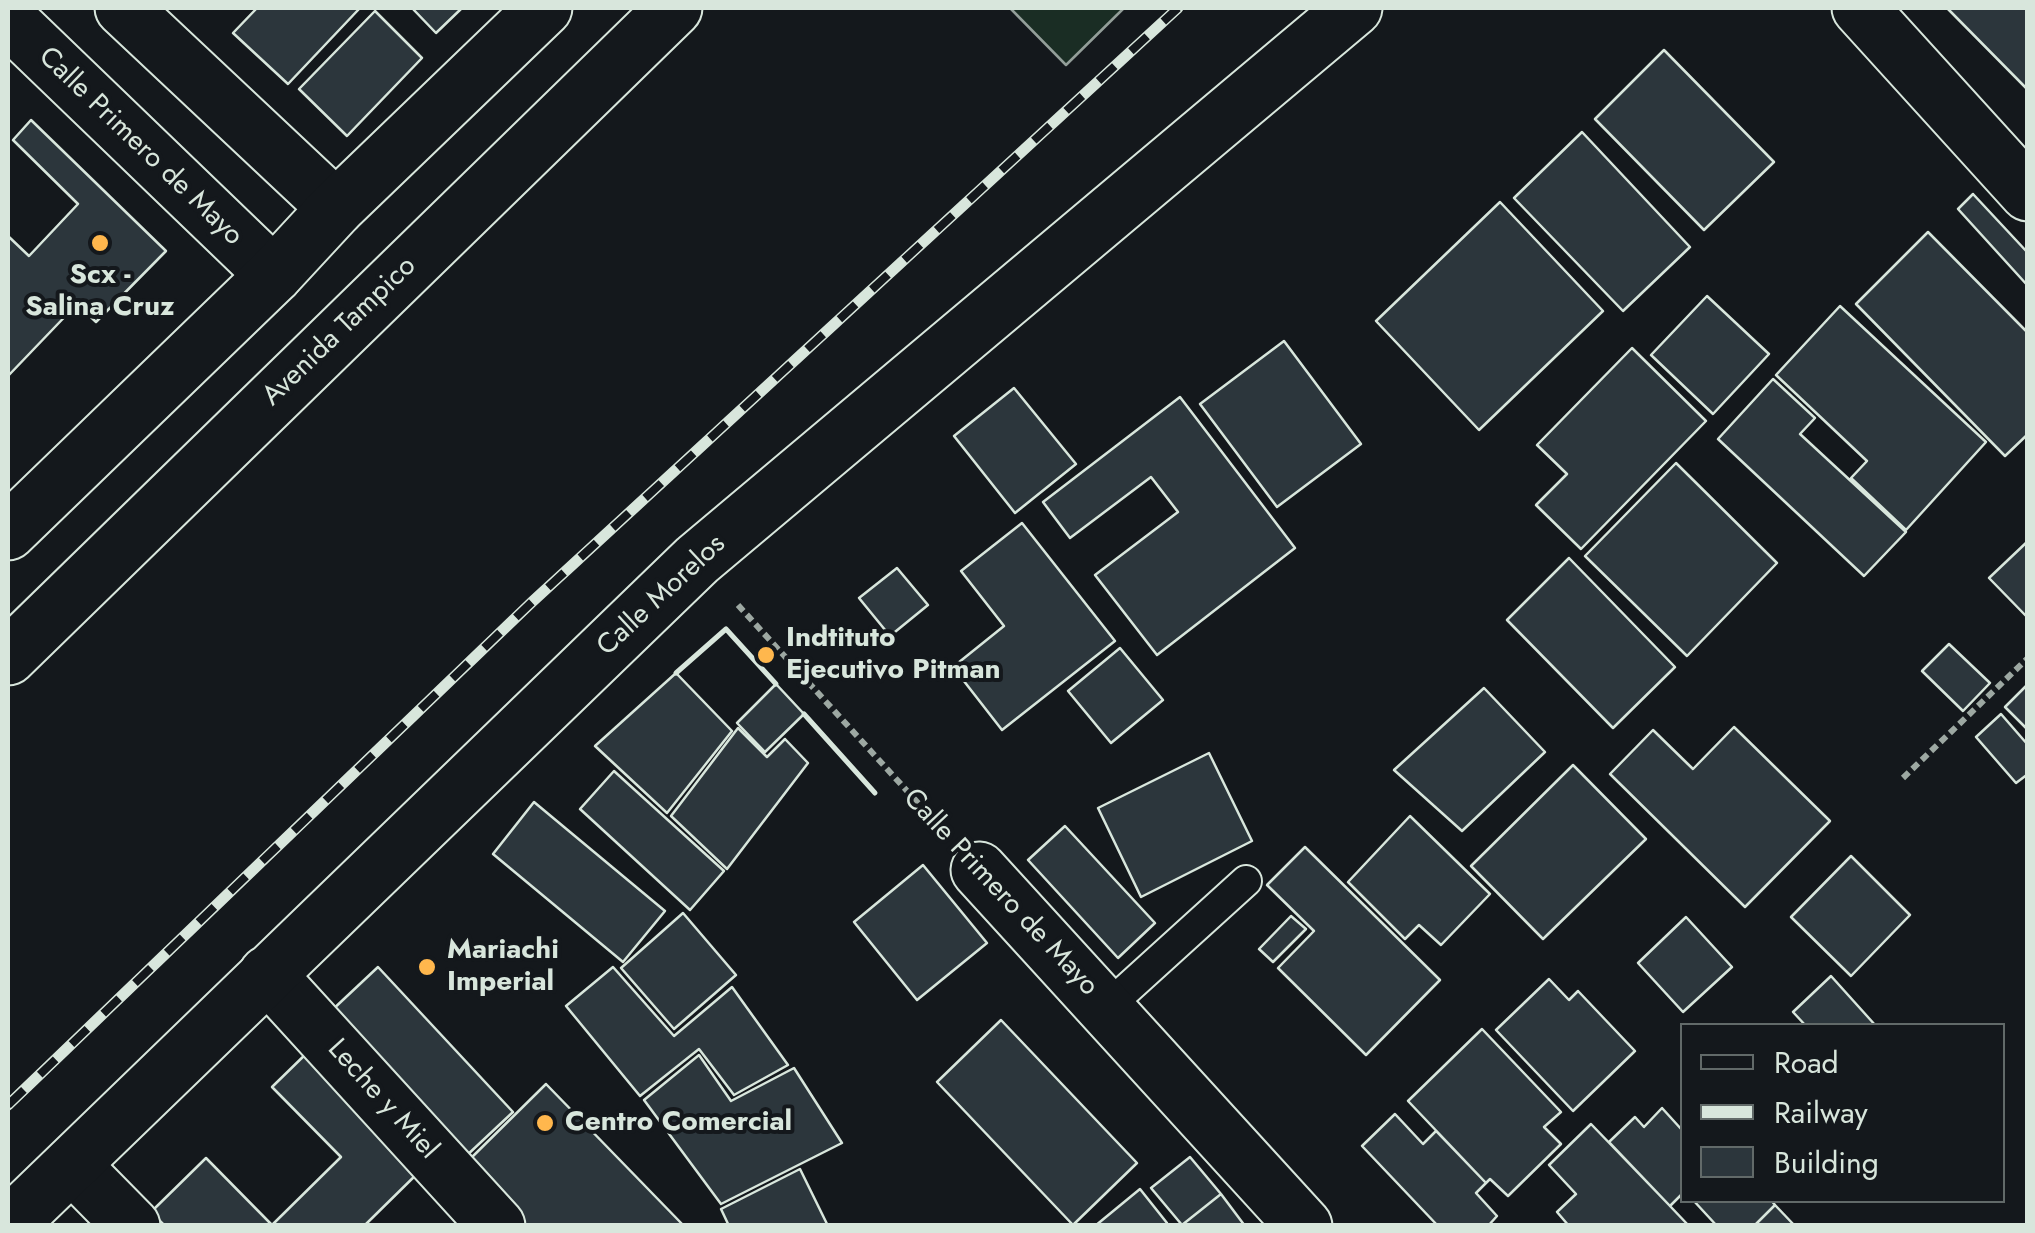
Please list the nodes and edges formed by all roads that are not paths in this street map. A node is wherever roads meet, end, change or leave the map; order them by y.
1 (123, 8) edge
2 (544, 8) edge
3 (674, 8) edge
4 (1354, 8) edge
5 (1860, 8) edge
6 (8, 19) edge
7 (2028, 193) edge
8 (336, 208) junction
9 (274, 275) junction
10 (8, 532) edge
11 (8, 657) edge
12 (979, 870) road end
13 (1246, 881) dead end
14 (267, 974) junction
15 (1106, 1008) junction
16 (72, 1165) junction
17 (8, 1226) edge
18 (132, 1226) edge
19 (497, 1226) edge
20 (1304, 1226) edge

1 - 8 street
2 - 8 street
3 - 11 street, Avenida Tampico
4 - 14 street, Calle Morelos
5 - 7 street
6 - 9 street, Calle Primero de Mayo
8 - 9 street
9 - 10 street
12 - 15 street, Calle Primero de Mayo
13 - 15 lane
14 - 16 street, Calle Morelos
14 - 19 street, Leche y Miel
15 - 20 street, Calle Primero de Mayo
16 - 17 street, Calle Morelos
16 - 18 street

